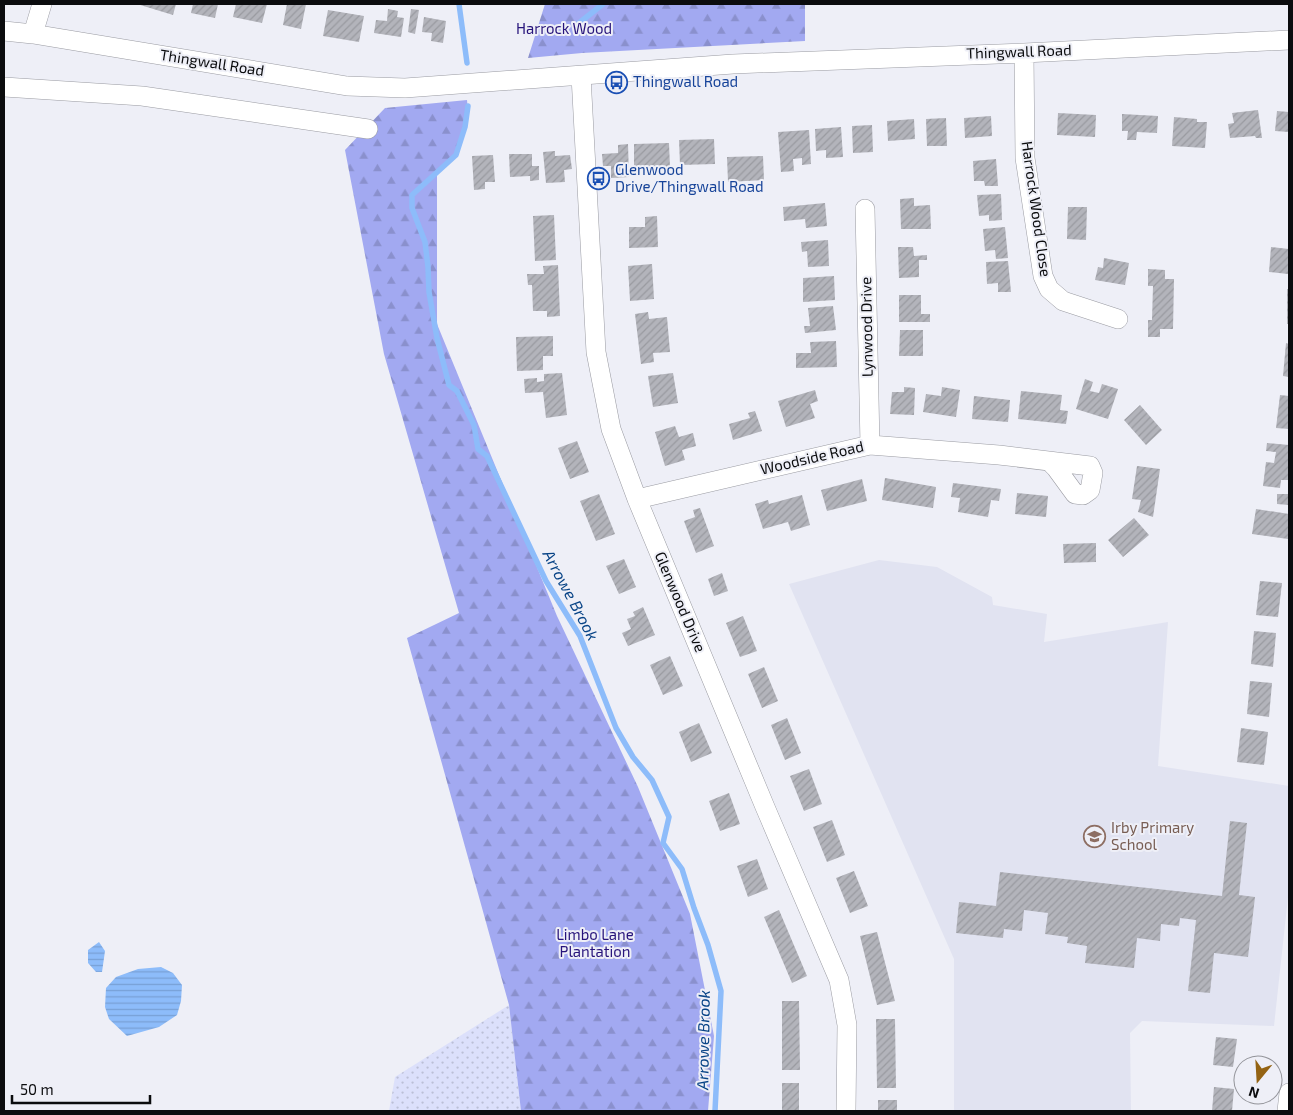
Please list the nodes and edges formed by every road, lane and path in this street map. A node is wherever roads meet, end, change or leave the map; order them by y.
1 (42, 4) edge
2 (4, 32) edge
3 (33, 34) junction
4 (1289, 40) edge
5 (1024, 52) junction
6 (581, 76) junction
7 (4, 86) edge
8 (368, 129) dead end
9 (865, 209) dead end
10 (1118, 319) dead end
11 (870, 445) junction
12 (1049, 461) dead end
13 (637, 499) junction
14 (1289, 1093) edge
15 (846, 1111) edge
16 (1287, 1111) edge

1 - 3 street
2 - 3 street, Thingwall Road
3 - 6 street, Thingwall Road
4 - 5 street, Thingwall Road
5 - 6 street, Thingwall Road
5 - 10 street, Harrock Wood Close
6 - 13 street, Glenwood Drive
7 - 8 street
9 - 11 street, Lynwood Drive
11 - 12 street, Woodside Road
11 - 13 street, Woodside Road
13 - 15 street, Glenwood Drive
14 - 16 street

